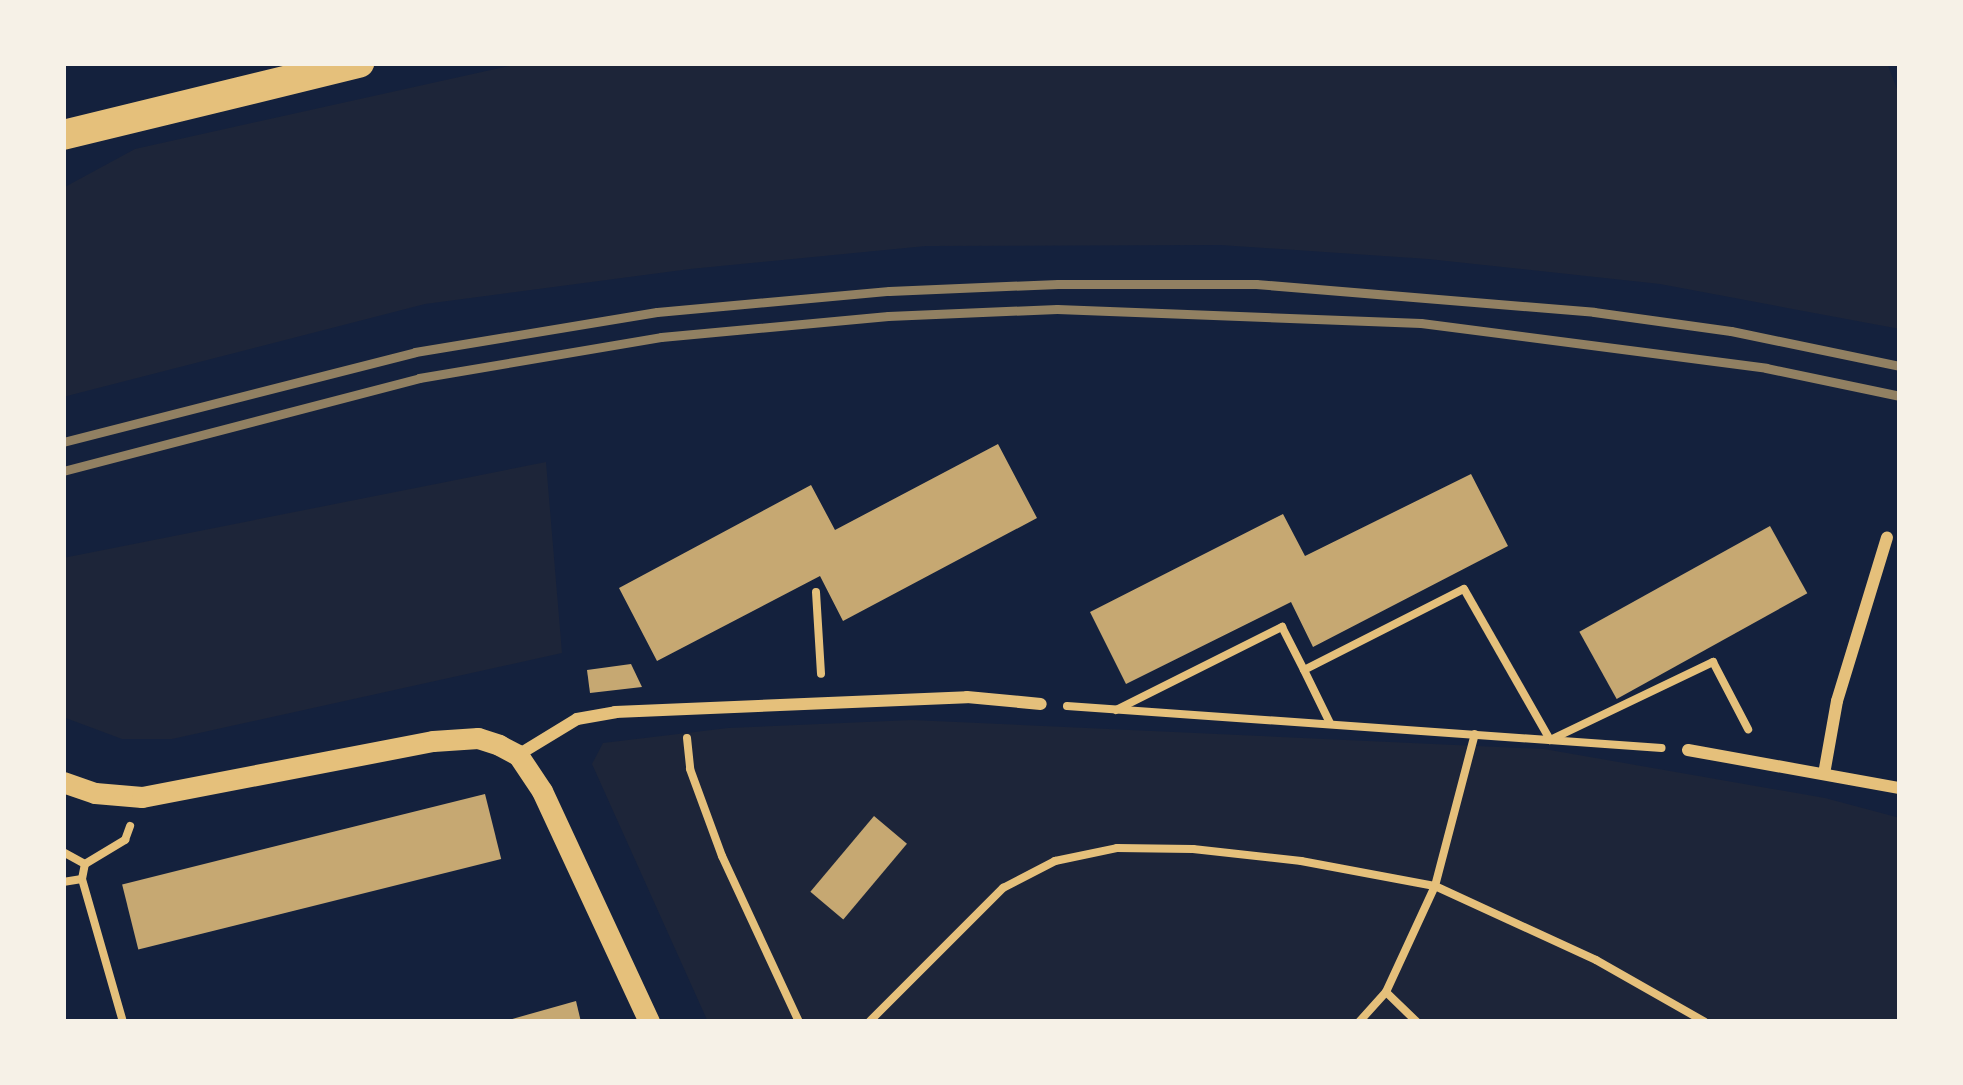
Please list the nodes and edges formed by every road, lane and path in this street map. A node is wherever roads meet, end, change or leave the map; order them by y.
1 (359, 63) edge
2 (63, 135) edge
3 (1887, 537) dead end
4 (816, 592) dead end
5 (1304, 670) junction
6 (821, 702) junction
7 (1041, 704) joint
8 (685, 707) junction
9 (1116, 710) junction
10 (1330, 724) junction
11 (1475, 734) junction
12 (1550, 740) junction
13 (1688, 750) joint
14 (518, 755) junction
15 (1765, 763) junction
16 (1824, 774) junction
17 (63, 782) edge
18 (1900, 788) edge
19 (142, 797) junction
20 (63, 852) edge
21 (85, 864) junction
22 (82, 879) junction
23 (63, 882) edge
24 (1436, 886) junction
25 (1386, 992) junction
26 (123, 1022) edge
27 (649, 1022) edge
28 (799, 1022) edge
29 (869, 1022) edge
30 (1359, 1022) edge
31 (1417, 1022) edge
32 (1705, 1022) edge

1 - 2 main road
3 - 16 street
4 - 6 path
5 - 9 path
5 - 10 path
5 - 12 path
6 - 7 street
6 - 8 street
7 - 9 path
8 - 14 street
8 - 28 path
9 - 10 path
10 - 11 path
11 - 12 path
11 - 24 path
12 - 13 path
12 - 15 path
13 - 15 street
14 - 19 street
14 - 27 street
15 - 16 street
16 - 18 street
17 - 19 street
19 - 21 path
20 - 21 path
21 - 22 path
22 - 23 path
22 - 26 path
24 - 25 path
24 - 29 path
24 - 32 path
25 - 30 path
25 - 31 path

